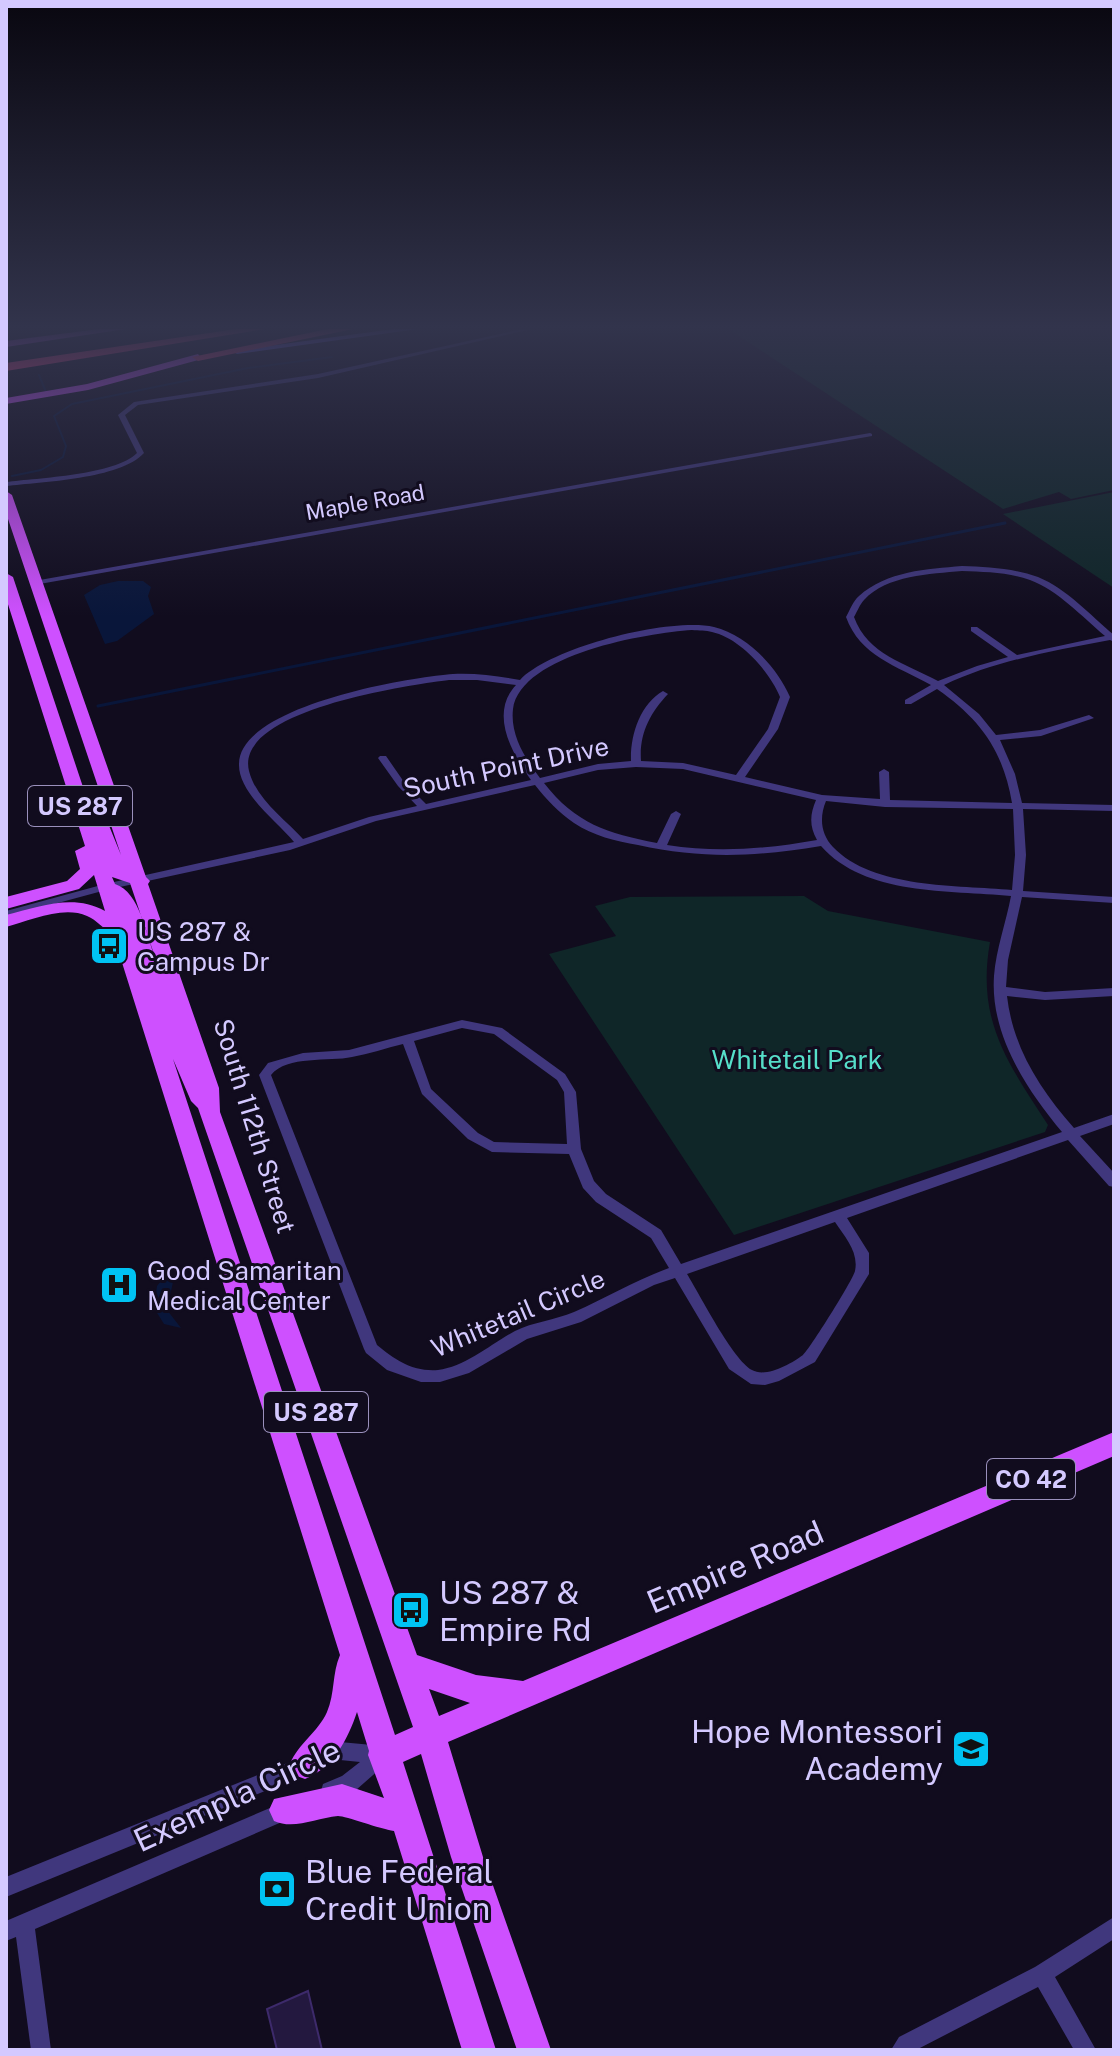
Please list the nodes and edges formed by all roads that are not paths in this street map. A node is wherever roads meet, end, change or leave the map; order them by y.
1 (126, 425) edge
2 (870, 435) dead end
3 (6, 484) edge
4 (6, 495) edge
5 (8, 582) edge
6 (34, 583) junction
7 (974, 629) dead end
8 (1112, 638) edge
9 (1016, 658) junction
10 (522, 683) junction
11 (938, 686) junction
12 (663, 694) dead end
13 (908, 702) dead end
14 (1089, 718) dead end
15 (56, 725) junction
16 (994, 738) junction
17 (383, 758) dead end
18 (636, 764) junction
19 (884, 772) dead end
20 (740, 777) junction
21 (538, 780) junction
22 (822, 798) junction
23 (885, 804) junction
24 (424, 807) junction
25 (1018, 807) junction
26 (1114, 808) edge
27 (676, 814) dead end
28 (823, 842) junction
29 (301, 843) junction
30 (660, 848) junction
31 (141, 881) junction
32 (105, 887) junction
33 (1017, 893) junction
34 (1114, 900) edge
35 (6, 903) edge
36 (6, 914) edge
37 (6, 921) edge
38 (120, 933) junction
39 (1000, 991) junction
40 (1114, 992) edge
41 (407, 1039) junction
42 (209, 1112) junction
43 (1114, 1119) edge
44 (1072, 1133) junction
45 (574, 1149) junction
46 (1114, 1182) edge
47 (838, 1215) junction
48 (680, 1270) junction
49 (1114, 1444) edge
50 (352, 1656) junction
51 (406, 1666) junction
52 (525, 1696) junction
53 (431, 1735) junction
54 (383, 1755) junction
55 (305, 1764) junction
56 (285, 1810) junction
57 (404, 1817) junction
58 (6, 1887) edge
59 (15, 1927) edge
60 (1114, 1927) edge
61 (1042, 1974) junction
62 (41, 2050) edge
63 (479, 2050) edge
64 (534, 2050) edge
65 (901, 2050) edge
66 (1086, 2050) edge

1 - 3 street
2 - 6 street, Maple Road
4 - 6 main road, South 112th Street / US 287
5 - 6 main road, Maple Road
5 - 15 main road, US 287
6 - 31 main road, South 112th Street / US 287
7 - 9 street
8 - 9 street
8 - 11 street
9 - 11 street
10 - 20 street
10 - 21 street
10 - 29 street
11 - 13 street
11 - 16 street
12 - 18 street
14 - 16 street
15 - 31 main road
15 - 32 main road, US 287
15 - 35 main road
16 - 25 street
17 - 24 street
18 - 20 street, South Point Drive
18 - 21 street, South Point Drive
19 - 23 street
20 - 22 street, South Point Drive
21 - 24 street, South Point Drive
21 - 30 street
22 - 23 street, South Point Drive
22 - 28 street
23 - 25 street, South Point Drive
24 - 29 street, South Point Drive
25 - 26 street, South Point Drive
25 - 33 street
27 - 30 street
28 - 30 street
28 - 33 street
29 - 31 street, South Point Drive
31 - 32 street, South Point Drive
31 - 42 main road, South 112th Street / US 287
32 - 36 street, South Point Drive
32 - 38 main road, US 287
32 - 42 main road
33 - 34 street
33 - 39 street
37 - 38 main road
38 - 50 main road, US 287
39 - 40 street
39 - 44 street
41 - 45 street
41 - 45 street, Whitetail Circle
41 - 48 street, Whitetail Circle
42 - 51 main road, South 112th Street / US 287
43 - 44 street, Whitetail Circle
44 - 46 street
44 - 47 street, Whitetail Circle
45 - 48 street, Whitetail Circle
47 - 48 street, Whitetail Circle
47 - 48 street
49 - 52 main road, Empire Road / CO 42
50 - 54 main road, US 287
50 - 55 main road
51 - 52 main road
51 - 53 main road, South 112th Street / US 287
52 - 53 main road, Empire Road / CO 42
53 - 54 main road, Empire Road / CO 42
53 - 64 main road, South 112th Street / US 287
54 - 55 street, Exempla Circle
54 - 56 street, Exempla Circle
54 - 57 main road, US 287
55 - 58 street, Exempla Circle
56 - 57 main road
56 - 59 street, Exempla Circle
57 - 63 main road, US 287
59 - 62 street
60 - 61 street
61 - 65 street
61 - 66 street

